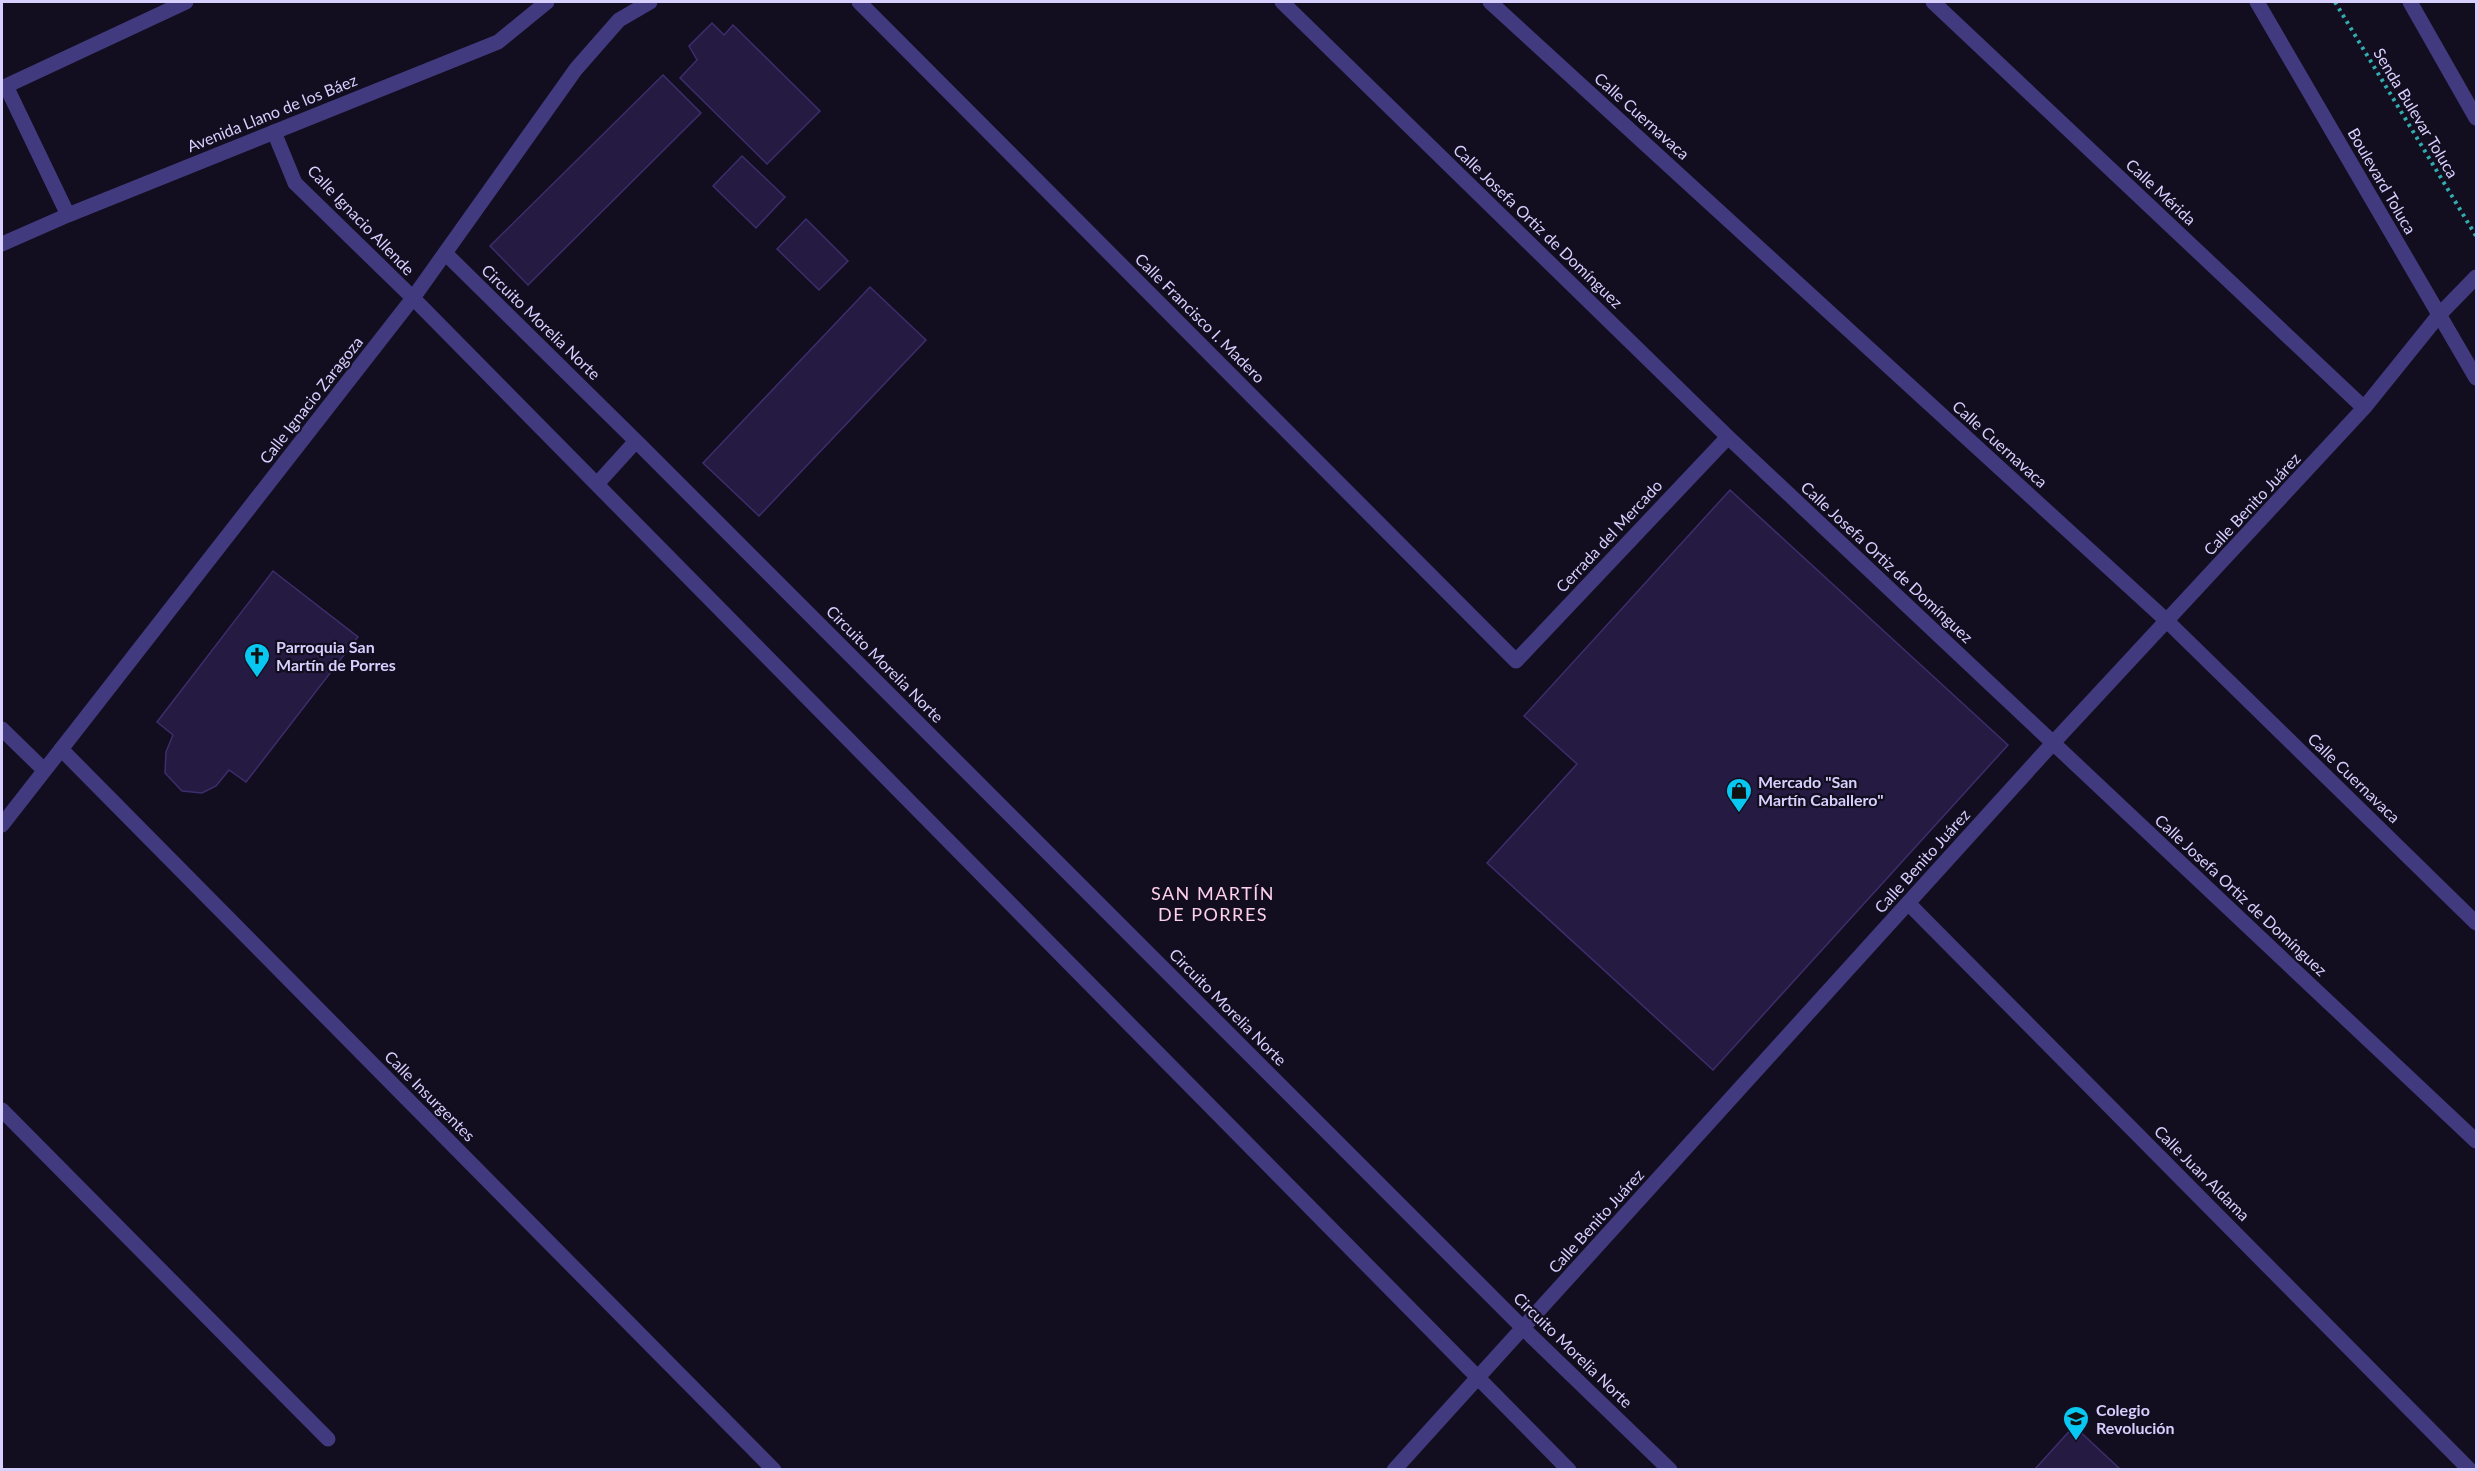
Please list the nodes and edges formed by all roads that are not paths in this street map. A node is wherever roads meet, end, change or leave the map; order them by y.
1 (186, 2) edge
2 (547, 2) edge
3 (651, 2) edge
4 (859, 2) edge
5 (1282, 2) edge
6 (1490, 2) edge
7 (1933, 2) edge
8 (2257, 2) edge
9 (2410, 2) edge
10 (2476, 118) edge
11 (274, 132) junction
12 (68, 215) junction
13 (2, 244) edge
14 (446, 254) junction
15 (2476, 277) edge
16 (413, 298) junction
17 (2439, 315) junction
18 (2476, 378) edge
19 (2364, 408) junction
20 (1728, 437) junction
21 (636, 441) junction
22 (597, 484) junction
23 (2167, 621) junction
24 (1516, 661) joint
25 (2, 729) edge
26 (2053, 743) junction
27 (61, 748) junction
28 (44, 770) junction
29 (2, 825) edge
30 (1908, 903) junction
31 (2476, 923) edge
32 (2, 1110) edge
33 (2476, 1141) edge
34 (1524, 1328) junction
35 (1478, 1378) junction
36 (328, 1439) dead end
37 (774, 1470) edge
38 (1394, 1470) edge
39 (1569, 1470) edge
40 (1670, 1470) edge
41 (2470, 1470) edge

1 - 12 street
2 - 11 street, Avenida Llano de los Báez
3 - 14 street, Calle Ignacio Zaragoza
4 - 24 street, Calle Francisco I. Madero
5 - 20 street, Calle Josefa Ortiz de Domínguez
6 - 23 street, Calle Cuernavaca
7 - 19 street, Calle Mérida
8 - 17 street, Boulevard Toluca
9 - 10 street
11 - 12 street, Avenida Llano de los Báez
11 - 16 street, Calle Ignacio Allende
12 - 13 street, Avenida Llano de los Báez
14 - 16 street, Calle Ignacio Zaragoza
14 - 21 street, Circuito Morelia Norte
15 - 17 street, Calle Benito Juárez
16 - 22 street
16 - 27 street, Calle Ignacio Zaragoza
17 - 18 street, Boulevard Toluca
17 - 19 street, Calle Benito Juárez
19 - 23 street, Calle Benito Juárez
20 - 24 street, Cerrada del Mercado
20 - 26 street, Calle Josefa Ortiz de Domínguez
21 - 22 street
21 - 34 street, Circuito Morelia Norte
22 - 35 street
23 - 26 street, Calle Benito Juárez
23 - 31 street, Calle Cuernavaca
25 - 28 street
26 - 30 street, Calle Benito Juárez
26 - 33 street, Calle Josefa Ortiz de Domínguez
27 - 28 street, Calle Ignacio Zaragoza
27 - 37 street, Calle Insurgentes
28 - 29 street, Calle Ignacio Zaragoza
30 - 34 street, Calle Benito Juárez
30 - 41 street, Calle Juan Aldama
32 - 36 street
34 - 35 street, Calle Benito Juárez
34 - 40 street, Circuito Morelia Norte
35 - 38 street, Calle Benito Juárez
35 - 39 street

